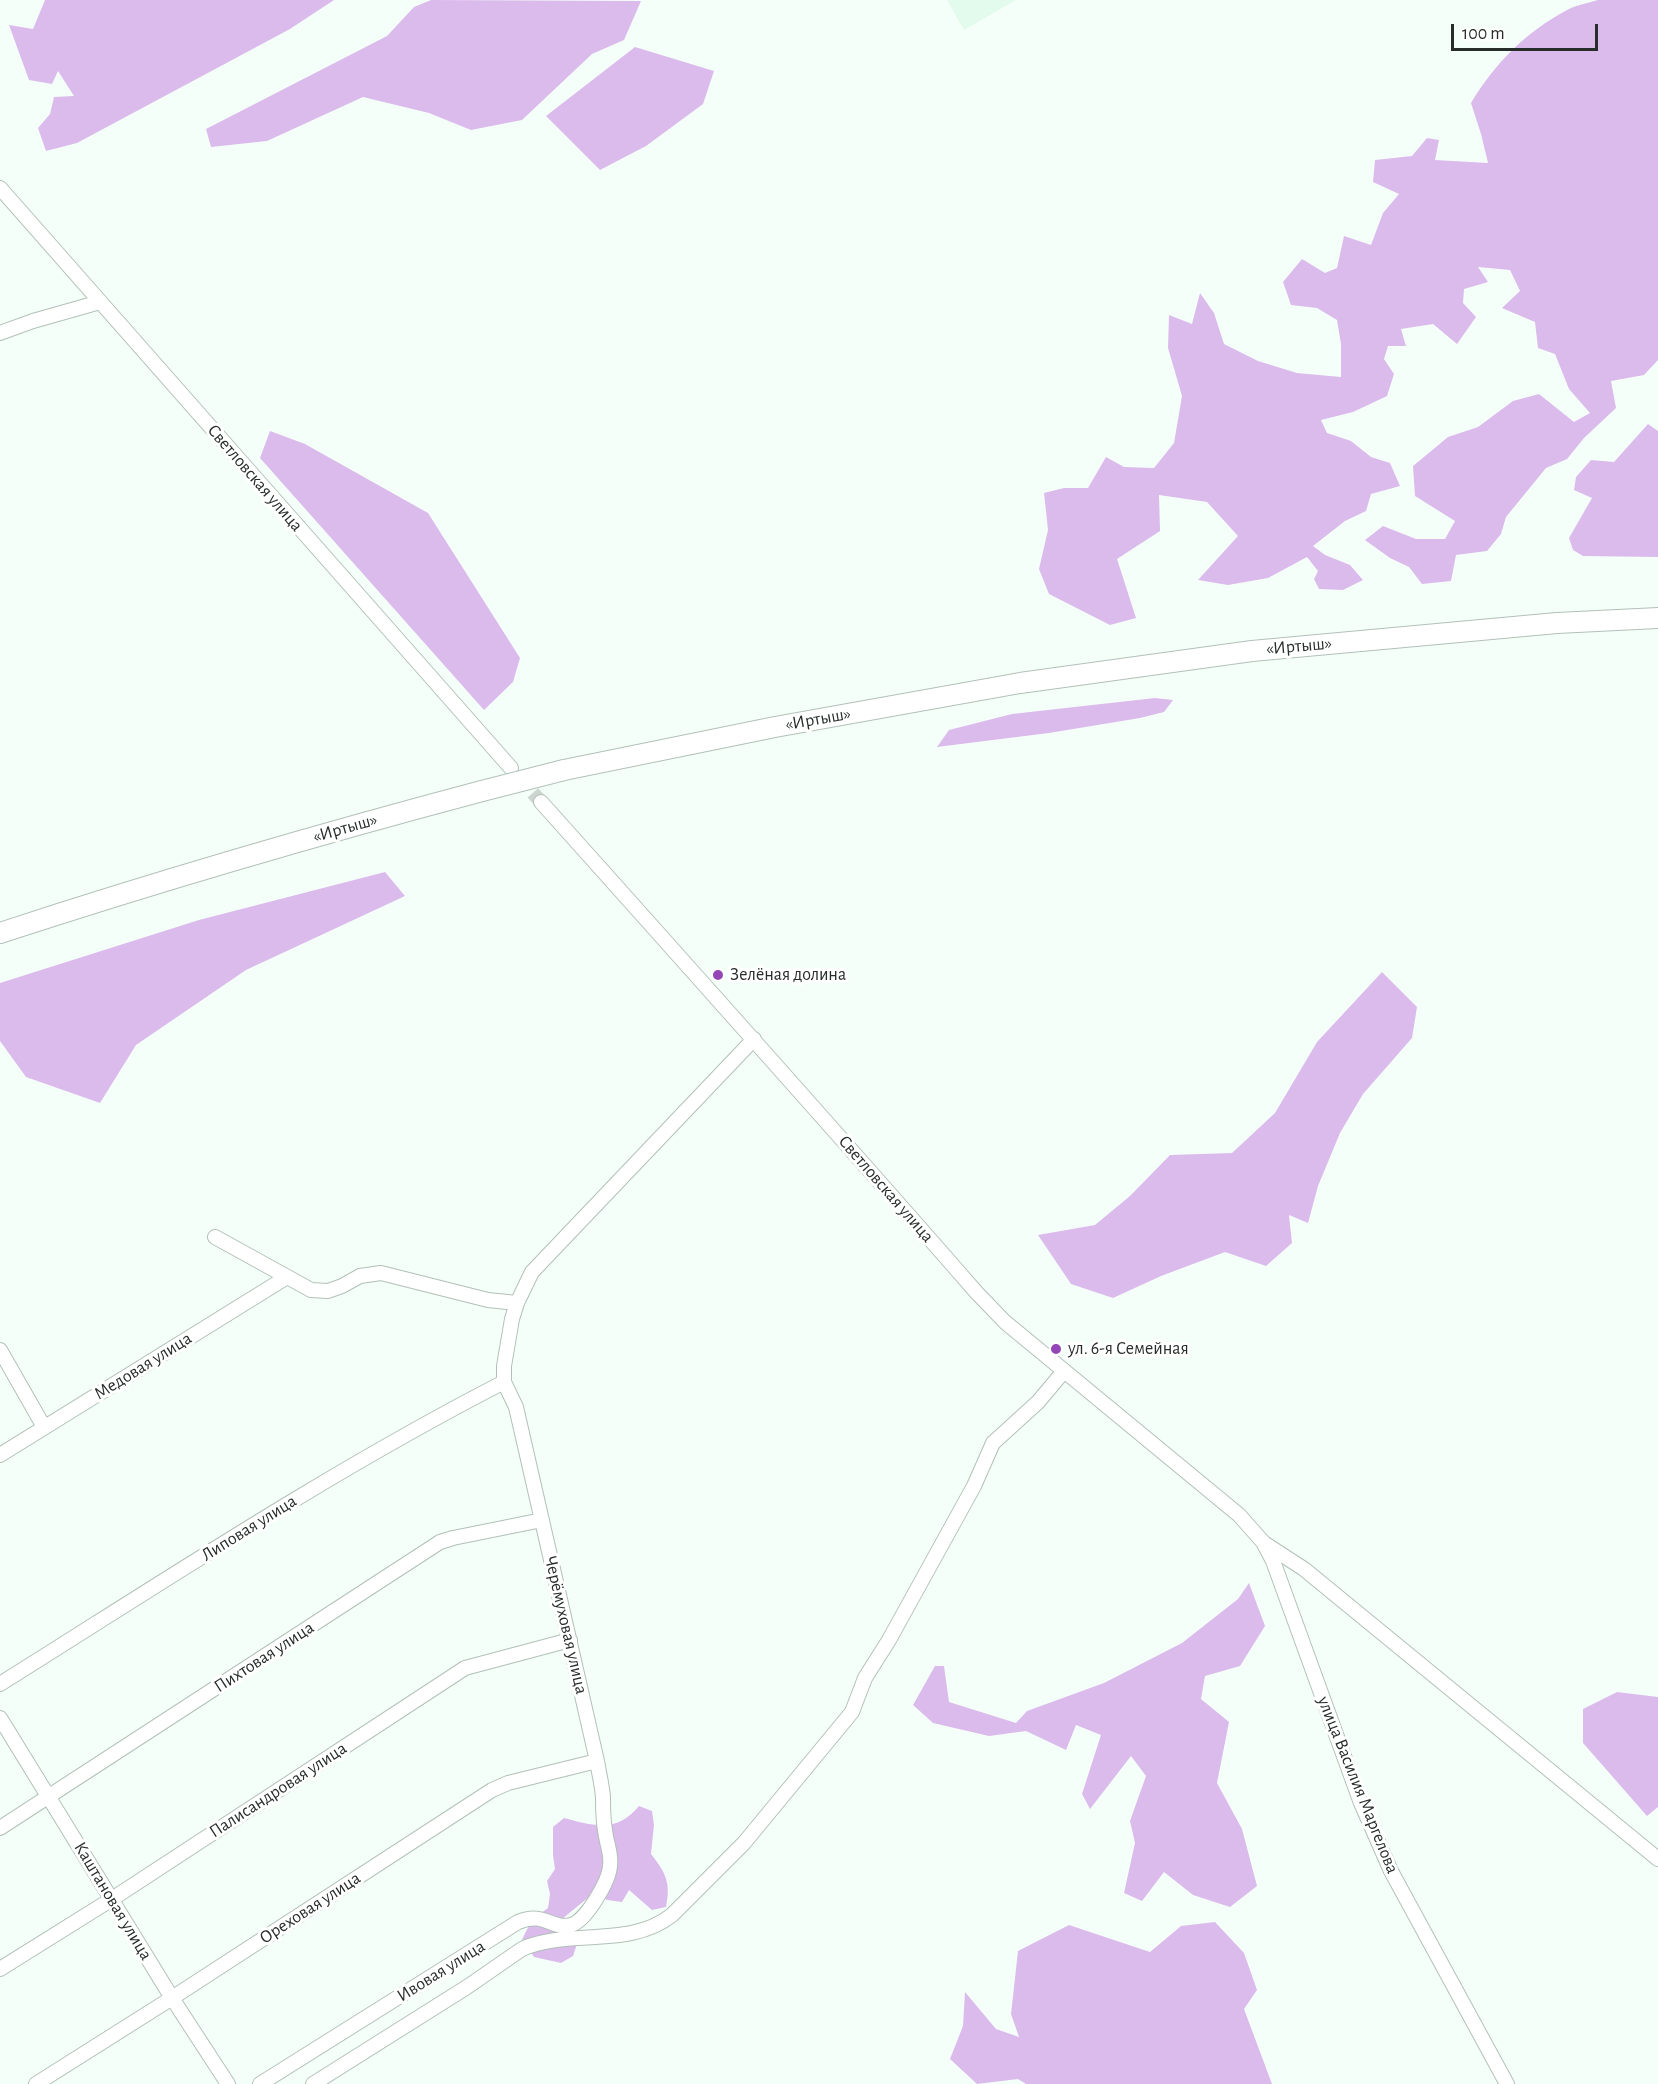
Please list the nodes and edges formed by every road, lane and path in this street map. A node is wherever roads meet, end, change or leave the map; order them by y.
1 (0, 188) edge
2 (100, 302) junction
3 (0, 333) edge
4 (1658, 618) edge
5 (511, 768) tunnel mouth
6 (542, 802) tunnel mouth
7 (0, 933) edge
8 (754, 1039) junction
9 (215, 1237) dead end
10 (287, 1277) junction
11 (517, 1303) junction
12 (0, 1350) edge
13 (1064, 1371) junction
14 (504, 1382) junction
15 (44, 1427) junction
16 (0, 1455) edge
17 (542, 1520) junction
18 (1263, 1542) junction
19 (570, 1640) junction
20 (0, 1684) edge
21 (0, 1718) edge
22 (597, 1761) junction
23 (50, 1797) junction
24 (0, 1828) edge
25 (1658, 1859) edge
26 (609, 1873) joint
27 (112, 1899) junction
28 (0, 1970) edge
29 (172, 1998) junction
30 (36, 2084) edge
31 (228, 2084) edge
32 (260, 2084) edge
33 (313, 2084) edge
34 (1507, 2084) edge

1 - 2 street, Светловская улица
2 - 3 street
2 - 5 street, Светловская улица
4 - 7 highway, «Иртыш», bridge
6 - 8 street, Светловская улица
8 - 11 street
8 - 13 street, Светловская улица
9 - 10 street
10 - 11 street
10 - 15 street, Медовая улица
11 - 14 street
12 - 15 street
13 - 18 street, Светловская улица
13 - 33 street, Ивовая улица
14 - 17 street, Черёмуховая улица
14 - 20 street, Липовая улица
15 - 16 street, Медовая улица
17 - 19 street, Черёмуховая улица
17 - 23 street, Пихтовая улица
18 - 25 street
18 - 34 street, улица Василия Маргелова
19 - 22 street, Черёмуховая улица
19 - 27 street, Палисандровая улица
21 - 23 street, Каштановая улица
22 - 26 street, Черёмуховая улица
22 - 29 street, Ореховая улица
23 - 24 street, Пихтовая улица
23 - 27 street, Каштановая улица
26 - 32 street, Ивовая улица
27 - 28 street, Палисандровая улица
27 - 29 street, Каштановая улица
29 - 30 street, Ореховая улица
29 - 31 street, Каштановая улица

